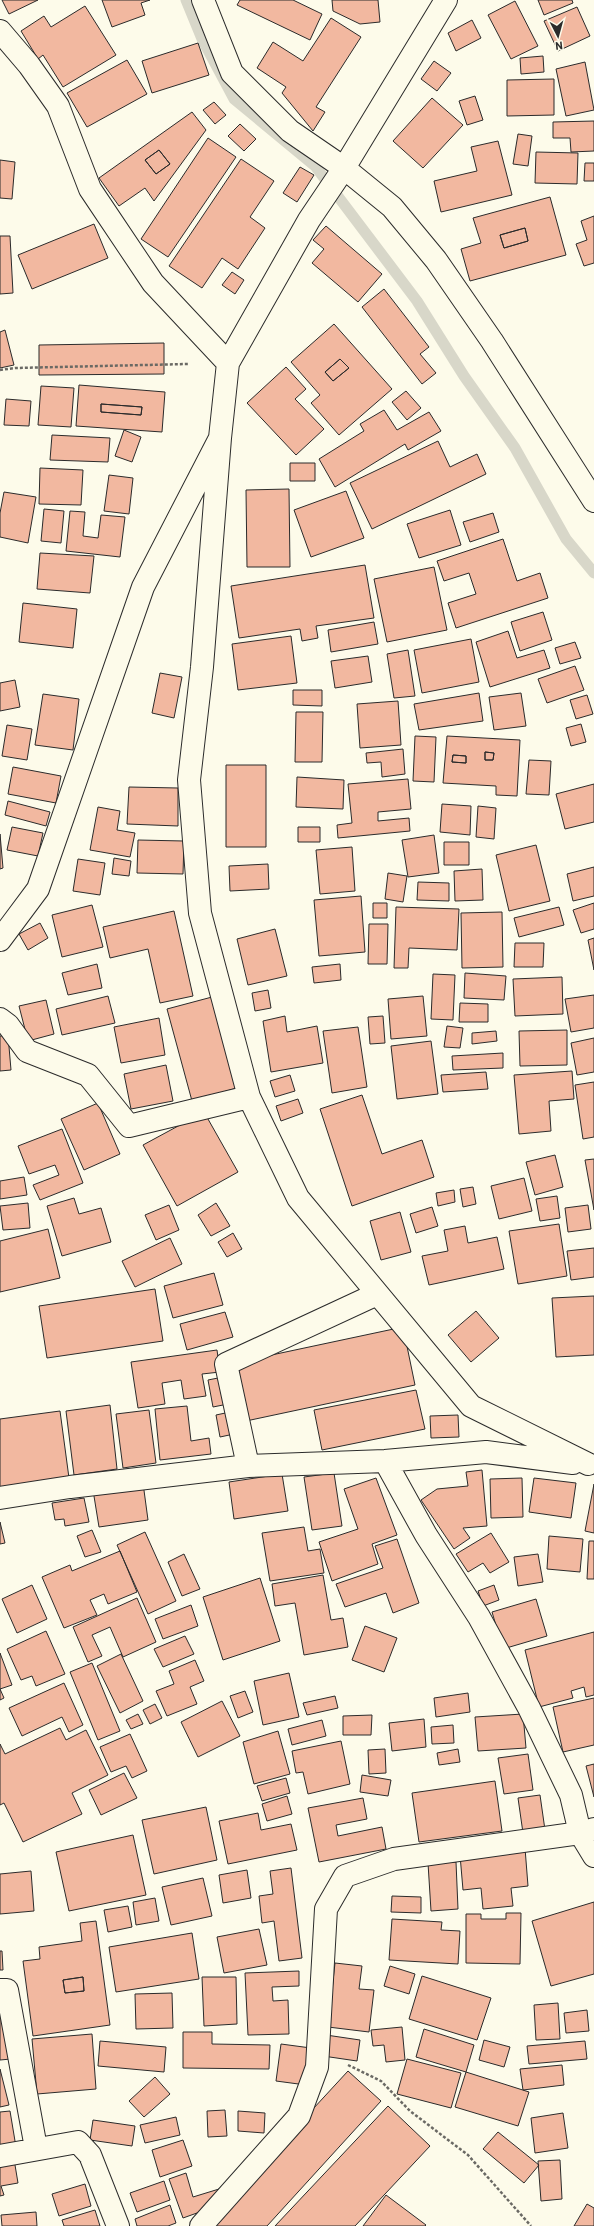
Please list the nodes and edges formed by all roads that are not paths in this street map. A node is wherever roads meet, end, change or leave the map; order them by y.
1 (203, 0) edge
2 (446, 0) edge
3 (0, 31) edge
4 (344, 168) junction
5 (228, 363) junction
6 (220, 438) junction
7 (594, 501) edge
8 (0, 940) edge
9 (0, 1019) edge
10 (249, 1097) junction
11 (377, 1294) junction
12 (385, 1461) junction
13 (591, 1465) edge
14 (248, 1466) junction
15 (0, 1498) edge
16 (587, 1831) edge
17 (594, 1856) edge
18 (0, 1990) edge
19 (36, 2148) junction
20 (0, 2156) edge
21 (118, 2226) edge
22 (201, 2226) edge

1 - 4 street
2 - 4 street
3 - 5 street
4 - 5 street
4 - 7 street
5 - 6 street
6 - 8 street
6 - 10 street
9 - 10 street
10 - 11 street
11 - 13 street
11 - 14 street
12 - 13 street
12 - 14 street
12 - 16 street
14 - 15 street
16 - 17 street
16 - 22 street
18 - 19 street
19 - 20 street
19 - 21 street

